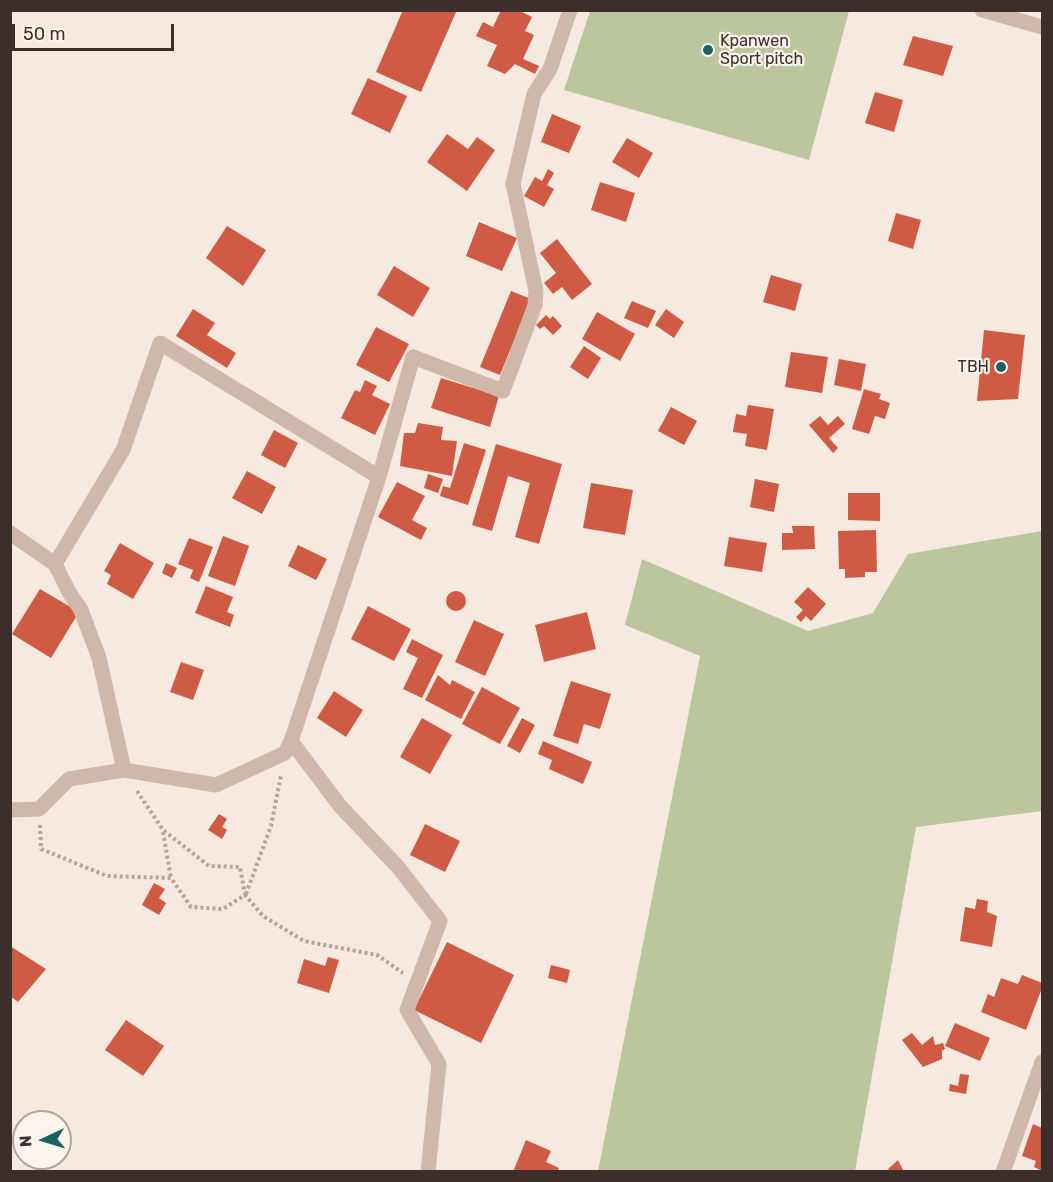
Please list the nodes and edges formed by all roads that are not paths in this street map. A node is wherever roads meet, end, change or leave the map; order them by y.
1 (570, 10) edge
2 (982, 10) edge
3 (1042, 27) edge
4 (379, 477) junction
5 (10, 532) edge
6 (55, 564) junction
7 (288, 747) junction
8 (124, 771) junction
9 (10, 810) edge
10 (1042, 1062) edge
11 (428, 1172) edge
12 (1003, 1172) edge

1 - 4 street
2 - 3 street
4 - 6 street
4 - 7 street
5 - 6 street
6 - 8 street
7 - 8 street
7 - 11 street
8 - 9 street
10 - 12 street

